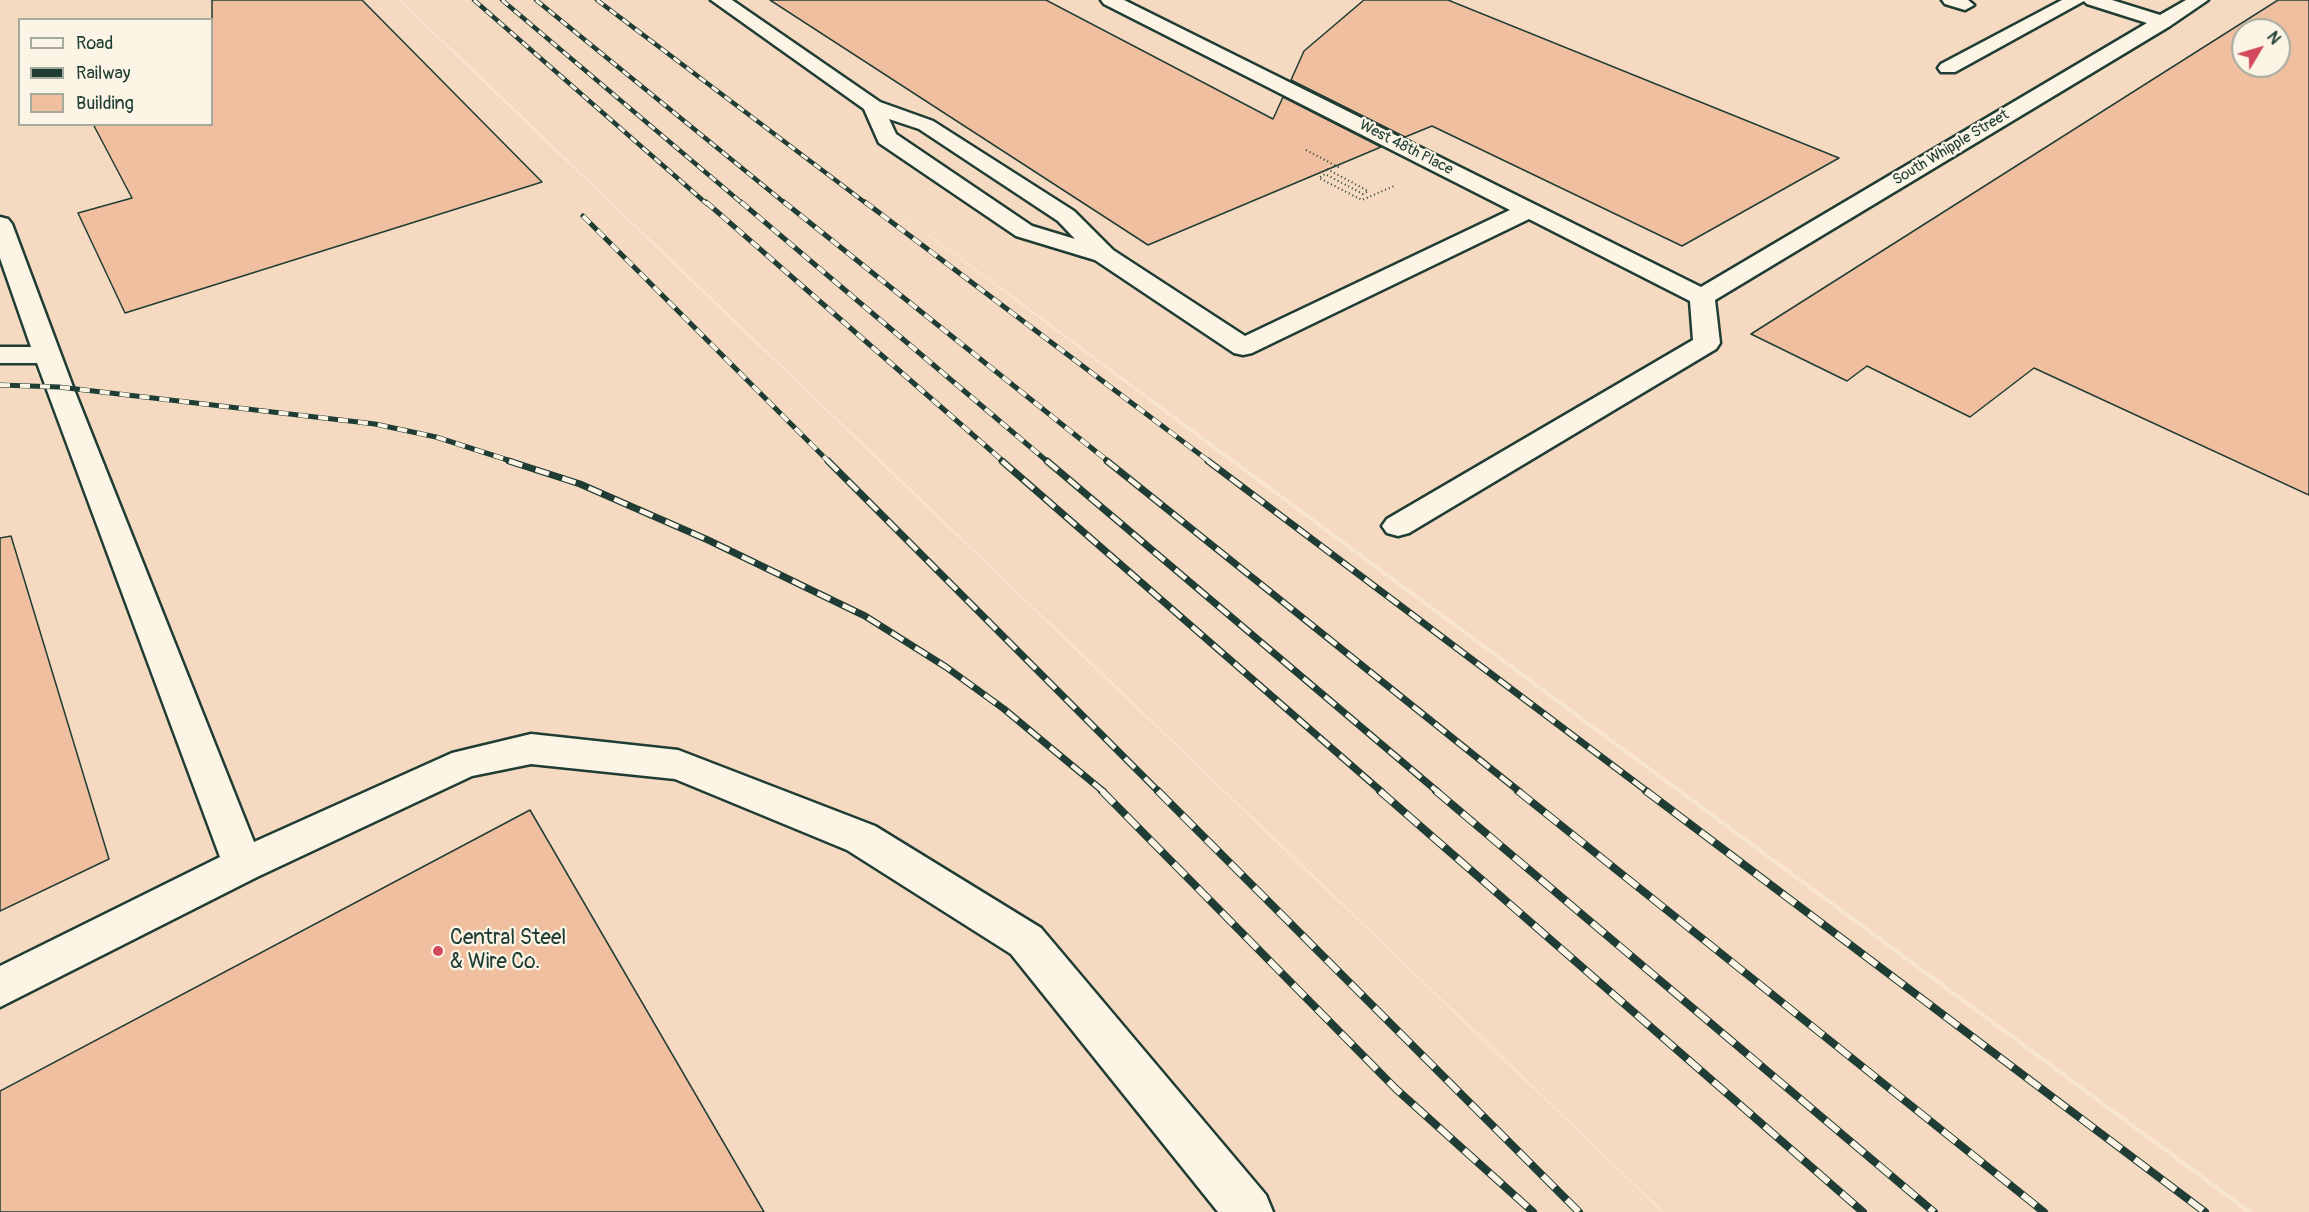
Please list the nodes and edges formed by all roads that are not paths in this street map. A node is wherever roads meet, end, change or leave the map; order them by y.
1 (720, 0) edge
2 (1110, 0) edge
3 (2076, 0) edge
4 (2093, 0) edge
5 (2199, 0) edge
6 (2163, 22) junction
7 (1948, 68) dead end
8 (873, 106) junction
9 (1529, 210) junction
10 (0, 224) edge
11 (1104, 255) junction
12 (1702, 297) junction
13 (0, 355) edge
14 (48, 355) junction
15 (1398, 526) dead end
16 (243, 865) junction
17 (0, 987) edge
18 (1249, 1212) edge

1 - 8 street
2 - 9 street, West 48th Place
3 - 7 street
4 - 6 street
5 - 6 street, South Whipple Street
6 - 12 street, South Whipple Street
8 - 11 street
8 - 11 street
9 - 11 street
9 - 12 street, West 48th Place
10 - 14 street
12 - 15 street
13 - 14 street
14 - 16 street
16 - 17 street
16 - 18 street

